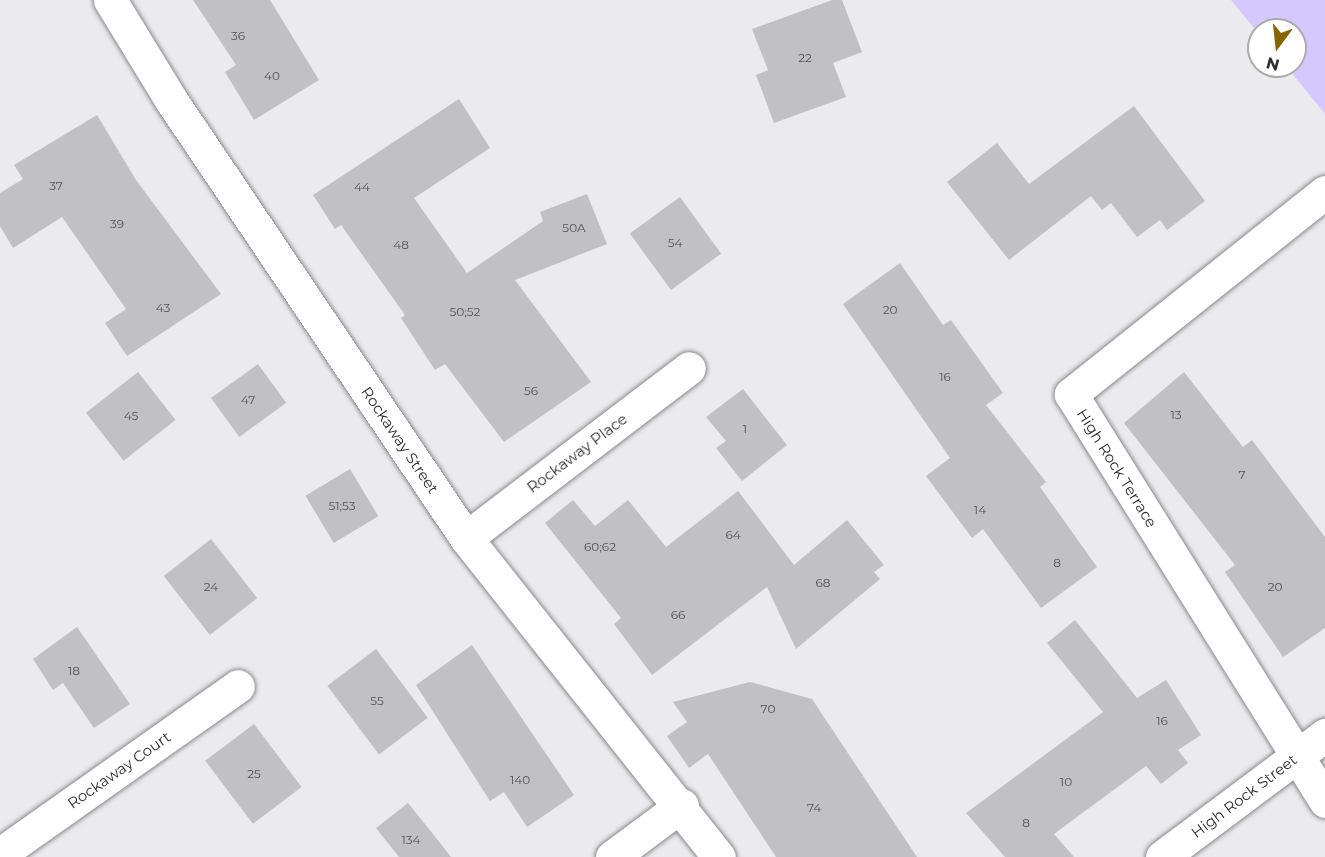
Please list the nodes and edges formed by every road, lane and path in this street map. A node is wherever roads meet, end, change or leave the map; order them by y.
1 (110, 0) edge
2 (1325, 192) edge
3 (689, 368) dead end
4 (466, 538) junction
5 (238, 686) dead end
6 (1325, 735) edge
7 (1295, 758) junction
8 (1325, 801) edge
9 (682, 805) junction
10 (0, 854) edge
11 (612, 857) edge
12 (719, 857) edge
13 (1162, 857) edge

1 - 4 street, Rockaway Street
2 - 7 street, High Rock Terrace
3 - 4 street, Rockaway Place
4 - 9 street, Rockaway Street
5 - 10 street, Rockaway Court
6 - 7 street, High Rock Street
7 - 8 street
7 - 13 street, High Rock Street
9 - 11 street
9 - 12 street, Rockaway Street

